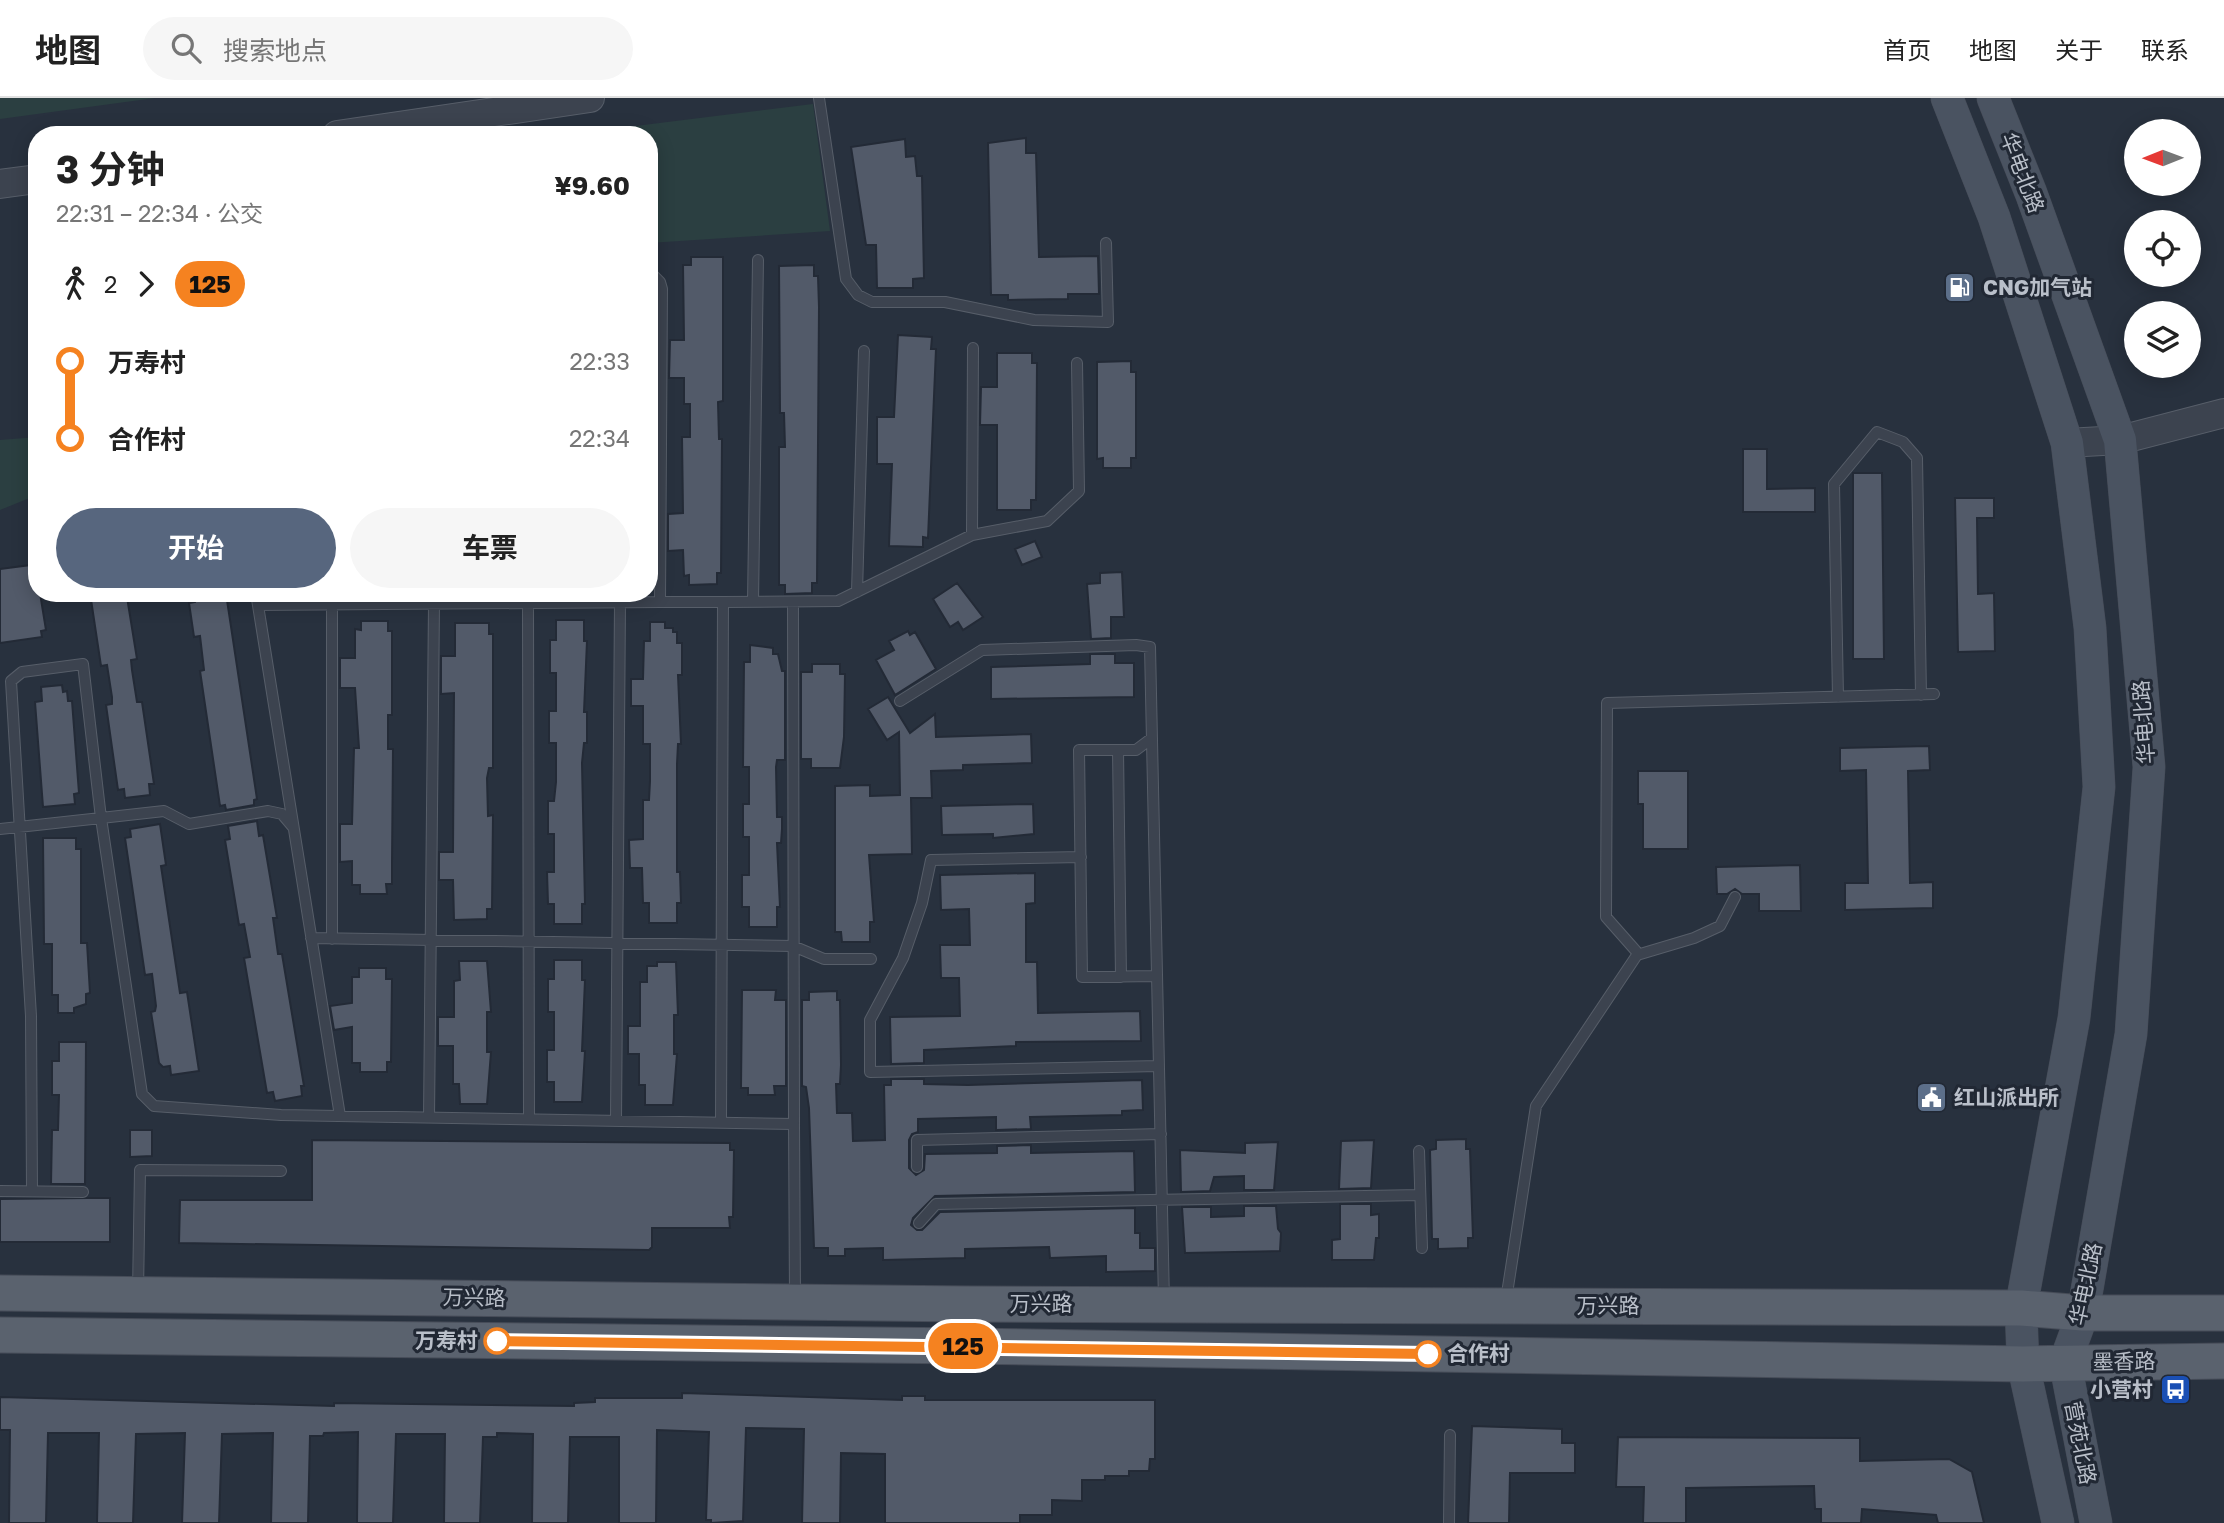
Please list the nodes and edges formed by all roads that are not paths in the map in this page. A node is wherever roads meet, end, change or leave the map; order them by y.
1 (590, 98) edge
2 (818, 98) edge
3 (1947, 98) edge
4 (1993, 98) edge
5 (399, 126) edge
6 (28, 180) edge
7 (0, 184) edge
8 (1106, 243) dead end
9 (758, 260) dead end
10 (658, 280) edge
11 (973, 348) dead end
12 (864, 351) dead end
13 (1077, 363) dead end
14 (2224, 413) edge
15 (2120, 440) junction
16 (2067, 443) junction
17 (972, 536) junction
18 (857, 592) junction
19 (793, 601) junction
20 (258, 602) edge
21 (334, 602) edge
22 (444, 602) edge
23 (515, 602) edge
24 (534, 602) edge
25 (620, 602) joint
26 (660, 602) junction
27 (723, 602) junction
28 (753, 602) junction
29 (528, 603) junction
30 (434, 604) junction
31 (258, 605) junction
32 (332, 605) junction
33 (1934, 694) dead end
34 (1921, 695) junction
35 (1838, 697) junction
36 (900, 701) dead end
37 (1152, 738) junction
38 (1118, 750) junction
39 (101, 818) junction
40 (19, 825) junction
41 (293, 827) junction
42 (0, 829) edge
43 (1080, 858) junction
44 (1735, 897) dead end
45 (311, 939) junction
46 (331, 939) junction
47 (431, 940) junction
48 (529, 942) junction
49 (617, 943) junction
50 (721, 944) junction
51 (793, 946) junction
52 (1636, 951) dead end
53 (872, 959) dead end
54 (1121, 976) junction
55 (1157, 976) junction
56 (1159, 1066) junction
57 (340, 1116) junction
58 (429, 1118) junction
59 (529, 1119) junction
60 (616, 1121) junction
61 (721, 1122) junction
62 (794, 1124) junction
63 (1161, 1134) junction
64 (1419, 1151) dead end
65 (917, 1167) dead end
66 (281, 1171) dead end
67 (0, 1191) edge
68 (32, 1191) junction
69 (83, 1192) dead end
70 (1420, 1195) junction
71 (1162, 1200) junction
72 (919, 1223) dead end
73 (1422, 1248) dead end
74 (0, 1293) edge
75 (138, 1294) junction
76 (796, 1302) junction
77 (1164, 1305) junction
78 (1504, 1306) junction
79 (2021, 1308) junction
80 (2083, 1313) junction
81 (2224, 1313) edge
82 (0, 1335) edge
83 (2224, 1360) edge
84 (2065, 1362) junction
85 (2023, 1364) junction
86 (1450, 1435) dead end
87 (1449, 1523) edge
88 (2058, 1523) edge
89 (2096, 1523) edge

1 - 5 street
2 - 8 lane
3 - 16 main road, 华电北路
4 - 15 main road, 华电北路
6 - 7 street
9 - 28 lane
10 - 26 lane
11 - 17 lane
12 - 18 lane
13 - 17 lane
14 - 15 street
15 - 16 street
15 - 80 main road, 华电北路
16 - 79 main road, 华电北路
17 - 18 lane
18 - 19 lane
19 - 28 lane
19 - 51 lane
20 - 31 lane
21 - 32 lane
22 - 30 lane
23 - 29 lane
24 - 29 lane
25 - 26 lane
25 - 49 lane
26 - 27 lane
27 - 28 lane
27 - 50 lane
29 - 48 lane
30 - 32 lane
30 - 47 lane
31 - 32 lane
31 - 41 lane
32 - 46 lane
33 - 34 lane
34 - 35 lane
34 - 35 lane
35 - 52 lane
36 - 37 lane
37 - 38 lane
37 - 55 lane
38 - 43 lane
38 - 54 lane
39 - 40 lane
39 - 40 lane
39 - 41 lane
39 - 57 lane
40 - 42 lane
40 - 68 lane
41 - 45 lane
43 - 54 lane
43 - 56 lane
44 - 78 lane
45 - 46 lane
45 - 57 lane
46 - 47 lane
47 - 48 lane
47 - 58 lane
48 - 49 lane
48 - 59 lane
49 - 50 lane
49 - 60 lane
50 - 51 lane
50 - 61 lane
51 - 53 lane
51 - 62 lane
54 - 55 lane
55 - 56 lane
56 - 63 lane
57 - 58 lane
58 - 59 lane
59 - 60 lane
60 - 61 lane
61 - 62 lane
62 - 76 lane
63 - 65 lane
63 - 71 lane
64 - 70 lane
66 - 75 lane
67 - 68 lane
68 - 69 lane
70 - 71 lane
70 - 73 lane
71 - 72 lane
71 - 77 lane
74 - 75 main road, 万兴路
75 - 76 main road, 万兴路
76 - 77 main road, 万兴路
77 - 78 main road, 万兴路
78 - 79 main road, 万兴路
79 - 80 main road, 万兴路
79 - 85 main road, 华电北路
80 - 81 main road
80 - 84 main road, 华电北路
82 - 85 main road, 万兴路
83 - 84 main road, 墨香路
84 - 85 main road, 万兴路
84 - 89 main road, 营苑北路
85 - 88 main road, 营苑北路
86 - 87 lane

